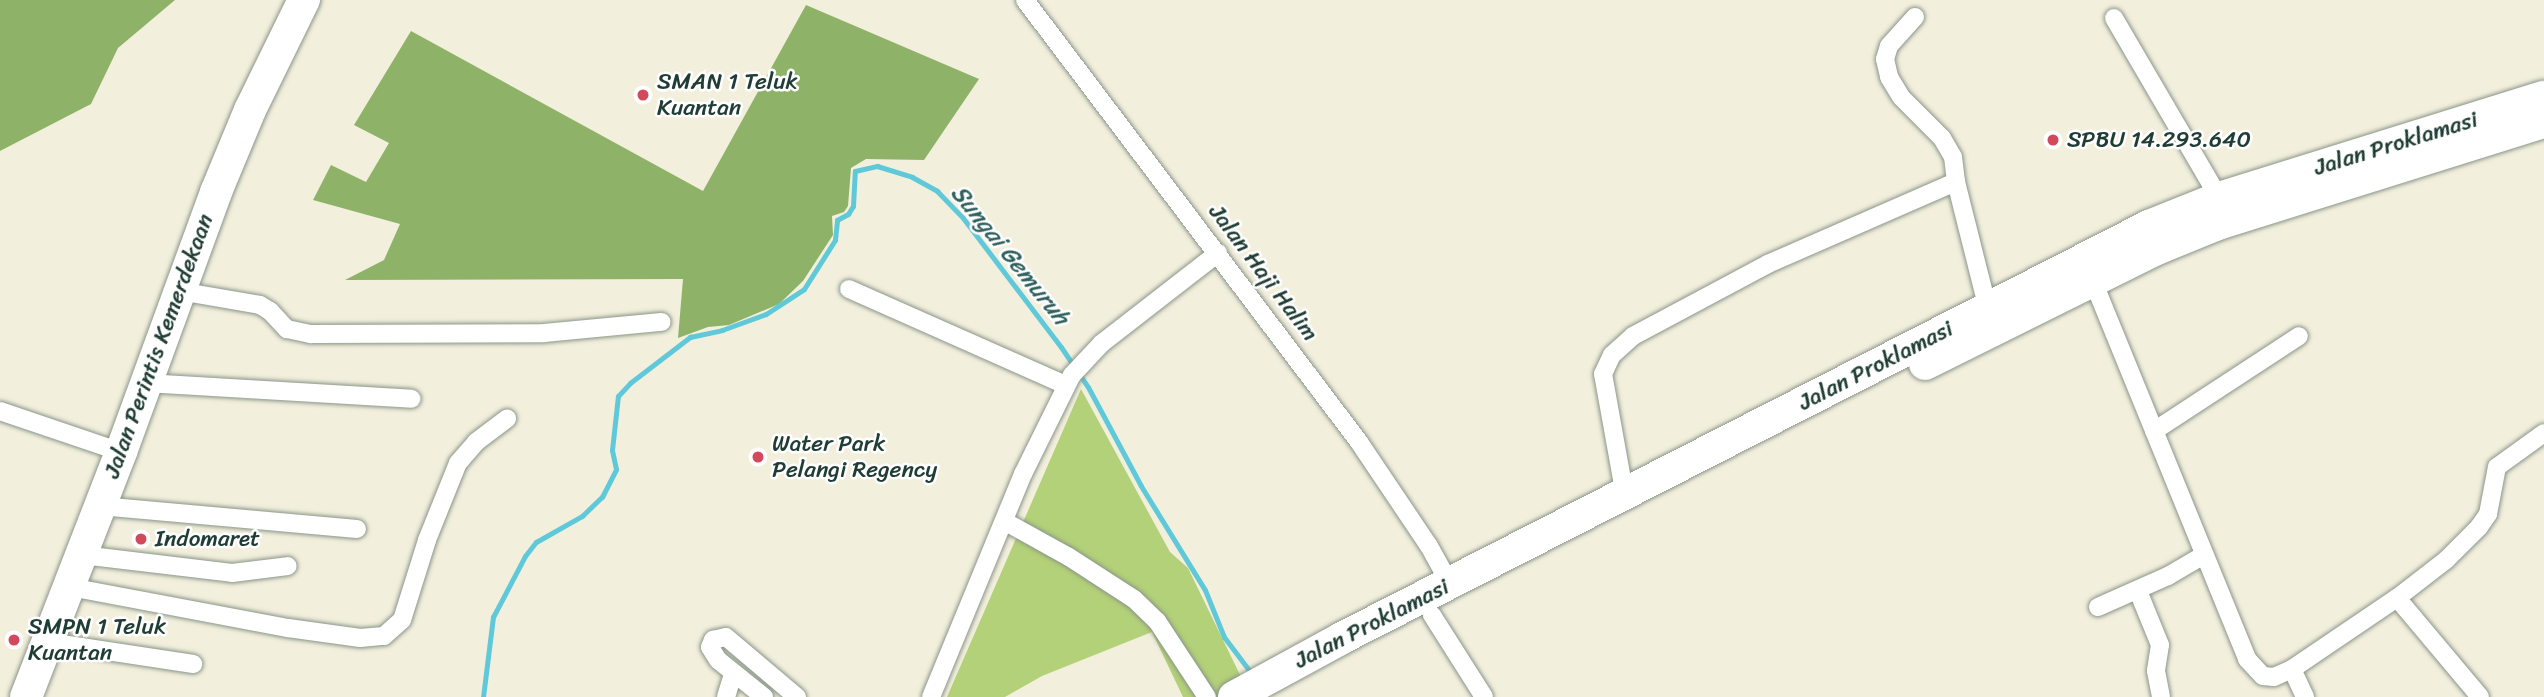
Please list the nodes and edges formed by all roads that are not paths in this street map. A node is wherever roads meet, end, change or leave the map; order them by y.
1 (304, 0) edge
2 (1025, 0) edge
3 (1915, 17) dead end
4 (2114, 18) dead end
5 (2544, 97) edge
6 (2544, 122) edge
7 (2464, 136) junction
8 (1956, 182) junction
9 (2219, 198) junction
10 (1218, 253) junction
11 (2093, 281) junction
12 (849, 289) dead end
13 (179, 291) junction
14 (1988, 309) junction
15 (661, 322) dead end
16 (2299, 336) dead end
17 (1929, 350) junction
18 (1069, 380) junction
19 (146, 383) junction
20 (412, 399) dead end
21 (0, 411) edge
22 (507, 419) dead end
23 (2154, 431) junction
24 (2544, 433) edge
25 (121, 452) junction
26 (1625, 496) junction
27 (100, 506) junction
28 (1004, 521) junction
29 (357, 529) dead end
30 (82, 555) junction
31 (2204, 555) junction
32 (288, 566) dead end
33 (1450, 584) junction
34 (70, 587) junction
35 (2138, 591) junction
36 (2397, 598) junction
37 (2098, 607) dead end
38 (1432, 615) junction
39 (48, 642) junction
40 (1347, 646) junction
41 (193, 664) dead end
42 (2292, 669) junction
43 (733, 674) junction
44 (1261, 689) edge
45 (26, 697) edge
46 (726, 697) edge
47 (764, 697) edge
48 (797, 697) edge
49 (931, 697) edge
50 (1207, 697) edge
51 (1484, 697) edge
52 (2161, 697) edge
53 (2305, 697) edge
54 (2480, 697) edge

1 - 13 highway, Jalan Perintis Kemerdekaan
2 - 10 street, Jalan Haji Halim
3 - 8 street
4 - 9 street
5 - 7 highway, Jalan Proklamasi
6 - 7 highway, Jalan Proklamasi
7 - 9 highway, Jalan Proklamasi
7 - 11 highway, Jalan Proklamasi
8 - 14 street
8 - 26 street
9 - 14 highway, Jalan Proklamasi
10 - 18 street
10 - 33 street, Jalan Haji Halim
11 - 17 highway, Jalan Proklamasi
11 - 23 street
12 - 18 street
13 - 15 street
13 - 19 highway, Jalan Perintis Kemerdekaan
14 - 17 highway, Jalan Proklamasi
16 - 23 street
17 - 26 highway, Jalan Proklamasi
17 - 38 highway, Jalan Proklamasi
18 - 28 street
19 - 20 street
19 - 25 highway, Jalan Perintis Kemerdekaan
21 - 25 street
22 - 34 street
23 - 31 street
24 - 36 street
25 - 27 highway, Jalan Perintis Kemerdekaan
26 - 33 highway, Jalan Proklamasi
27 - 29 street
27 - 30 highway, Jalan Perintis Kemerdekaan
28 - 49 street
28 - 50 street
30 - 32 street
30 - 34 highway, Jalan Perintis Kemerdekaan
31 - 35 street
31 - 42 street
33 - 40 highway, Jalan Proklamasi
34 - 39 highway, Jalan Perintis Kemerdekaan
35 - 37 street
35 - 52 street
36 - 42 street
36 - 54 street
38 - 40 highway, Jalan Proklamasi
38 - 51 street
39 - 41 street
39 - 45 highway, Jalan Perintis Kemerdekaan
40 - 44 highway, Jalan Proklamasi
42 - 53 street
43 - 46 street
43 - 47 street
43 - 48 street

